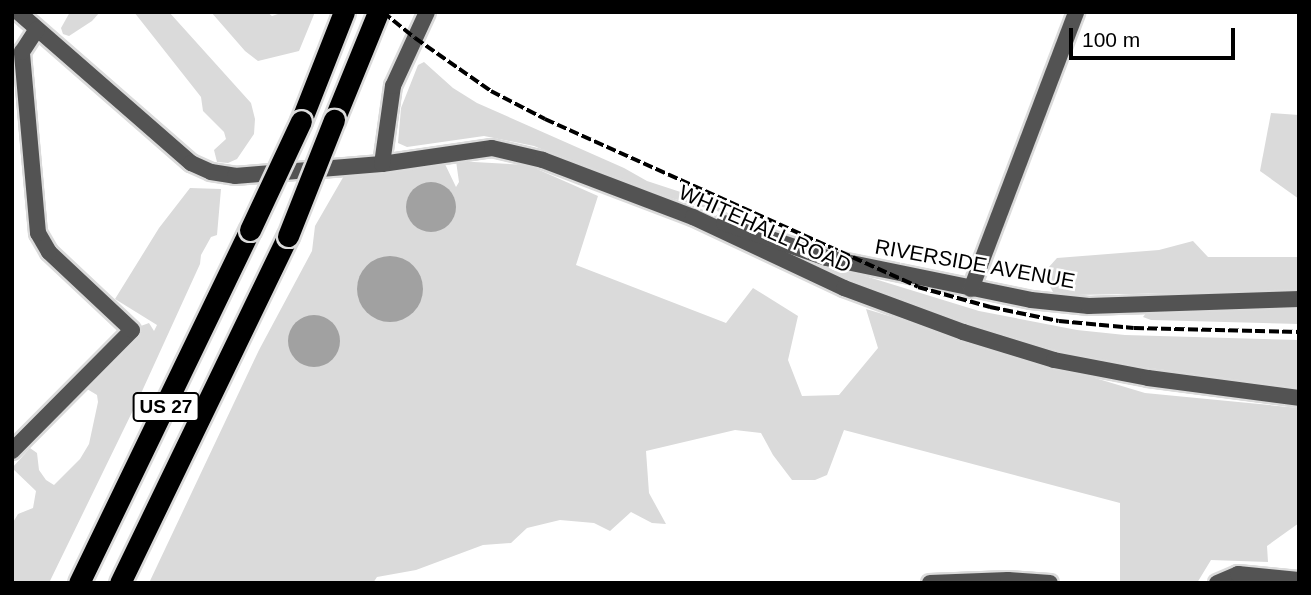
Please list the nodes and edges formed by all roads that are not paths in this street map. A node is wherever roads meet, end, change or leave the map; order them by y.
1 (18, 12) edge
2 (378, 12) edge
3 (427, 12) edge
4 (1076, 12) edge
5 (342, 17) edge
6 (37, 29) junction
7 (382, 164) junction
8 (692, 217) junction
9 (971, 289) junction
10 (1299, 299) edge
11 (1299, 398) edge
12 (12, 451) edge
13 (1299, 580) edge
14 (79, 583) edge
15 (120, 583) edge
16 (930, 583) edge
17 (1050, 583) edge
18 (1217, 583) edge

1 - 6 street
2 - 15 highway, US 27, bridge
3 - 7 street
4 - 9 street
5 - 14 highway, US 27, bridge
6 - 7 street, WHITEHALL ROAD
6 - 12 street
7 - 8 street, WHITEHALL ROAD
8 - 9 street, RIVERSIDE AVENUE
8 - 11 street, WHITEHALL ROAD
9 - 10 street, RIVERSIDE AVENUE
13 - 18 street
16 - 17 street

